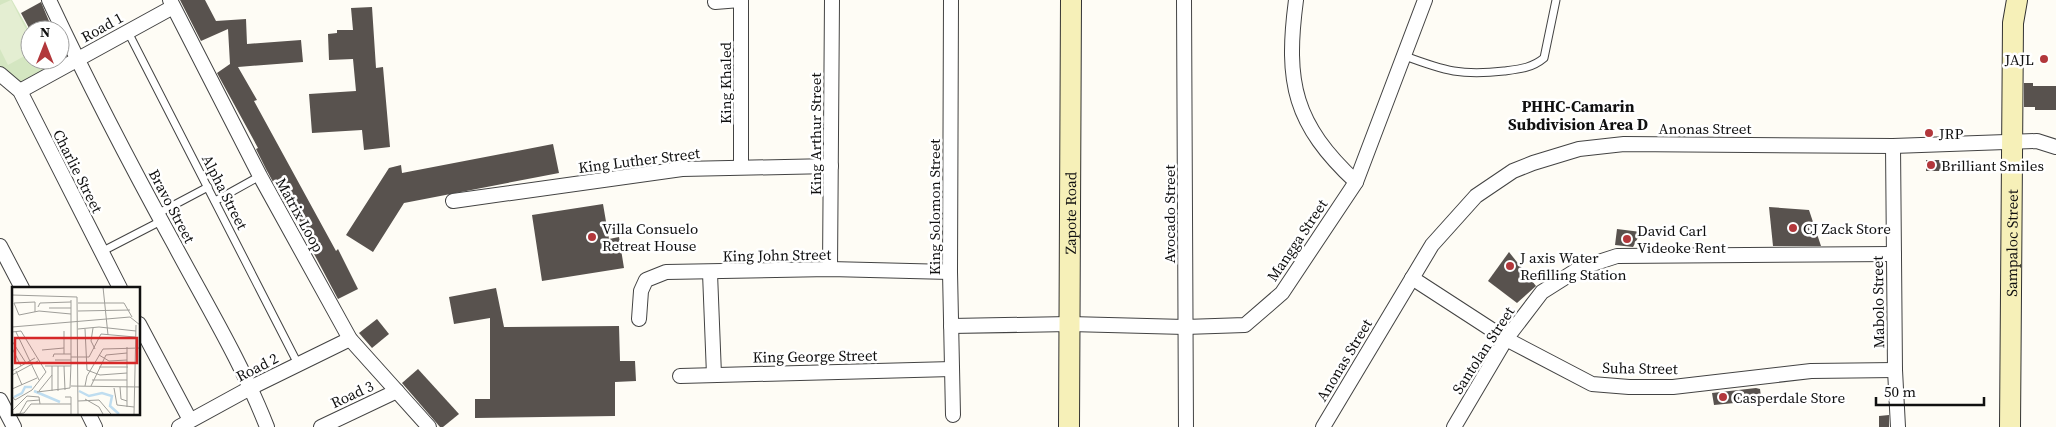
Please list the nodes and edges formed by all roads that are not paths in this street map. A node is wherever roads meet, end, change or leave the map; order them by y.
1 (49, 0) edge
2 (741, 0) edge
3 (832, 0) edge
4 (951, 0) edge
5 (1071, 0) edge
6 (1184, 0) edge
7 (1296, 0) edge
8 (1425, 0) edge
9 (1556, 0) edge
10 (2017, 0) edge
11 (715, 2) dead end
12 (172, 3) edge
13 (128, 32) junction
14 (1406, 56) junction
15 (77, 60) junction
16 (0, 74) edge
17 (20, 91) junction
18 (2013, 142) junction
19 (1893, 146) junction
20 (2056, 147) edge
21 (831, 166) junction
22 (742, 167) junction
23 (260, 176) junction
24 (1356, 182) junction
25 (208, 187) junction
26 (214, 201) junction
27 (453, 201) dead end
28 (159, 218) junction
29 (0, 246) edge
30 (101, 252) junction
31 (1894, 254) junction
32 (830, 269) junction
33 (710, 272) junction
34 (950, 272) junction
35 (1412, 278) junction
36 (21, 287) edge
37 (119, 287) edge
38 (639, 319) dead end
39 (1070, 324) junction
40 (140, 326) edge
41 (951, 326) junction
42 (1185, 327) junction
43 (350, 339) junction
44 (1506, 339) junction
45 (298, 364) junction
46 (952, 369) junction
47 (1895, 370) junction
48 (714, 375) junction
49 (680, 376) dead end
50 (252, 387) junction
51 (397, 391) junction
52 (0, 400) edge
53 (88, 414) edge
54 (953, 414) dead end
55 (184, 424) edge
56 (324, 426) edge
57 (14, 427) edge
58 (95, 427) edge
59 (267, 427) edge
60 (428, 427) edge
61 (1069, 427) edge
62 (1186, 427) edge
63 (1323, 427) edge
64 (1454, 427) edge
65 (1898, 427) edge
66 (2010, 427) edge

1 - 15 street, Bravo Street
2 - 11 street
2 - 22 street, King Khaled
3 - 21 street, King Arthur Street
4 - 34 street, King Solomon Street
5 - 39 main road, Zapote Road
6 - 42 street, Avocado Street
7 - 24 street
8 - 14 street, Mangga Street
9 - 14 lane
10 - 18 main road, Sampaloc Street
12 - 13 street, Road 1
12 - 23 street, Matrix Loop
13 - 15 street, Road 1
13 - 25 lane, Alpha Street
14 - 24 street, Mangga Street
15 - 17 street, Road 1
15 - 28 street, Bravo Street
16 - 17 street, Charlie Street
17 - 30 street, Charlie Street
18 - 19 street, Anonas Street
18 - 20 street, Anonas Street
18 - 66 main road, Sampaloc Street
19 - 31 street, Mabolo Street
19 - 35 street, Anonas Street
21 - 22 street, King Luther Street
21 - 32 street, King Arthur Street
22 - 27 street, King Luther Street
23 - 26 lane
23 - 43 street, Matrix Loop
24 - 42 street, Mangga Street
25 - 26 lane, Alpha Street
25 - 28 lane
26 - 45 lane, Alpha Street
28 - 30 lane
28 - 50 street, Bravo Street
29 - 36 street
30 - 37 street, Charlie Street
31 - 44 street, Santolan Street
31 - 47 street, Mabolo Street
32 - 33 street, King John Street
32 - 34 street, King John Street
33 - 38 street, King John Street
33 - 48 street
34 - 41 street, King Solomon Street
35 - 44 street, Suha Street
35 - 63 street, Anonas Street
39 - 41 street, Mangga Street
39 - 42 street, Mangga Street
39 - 61 main road, Zapote Road
40 - 55 street
41 - 46 street, King Solomon Street
42 - 62 street, Avocado Street
43 - 45 street, Road 2
43 - 51 street, Matrix Loop
44 - 47 street, Suha Street
44 - 64 street, Santolan Street
45 - 50 street, Road 2
46 - 48 street, King George Street
46 - 54 street, King Solomon Street
47 - 65 street, Mabolo Street
48 - 49 street, King George Street
50 - 55 street, Road 2
50 - 59 street, Bravo Street
51 - 56 street, Road 3
51 - 60 street, Matrix Loop
52 - 57 street
53 - 58 street

